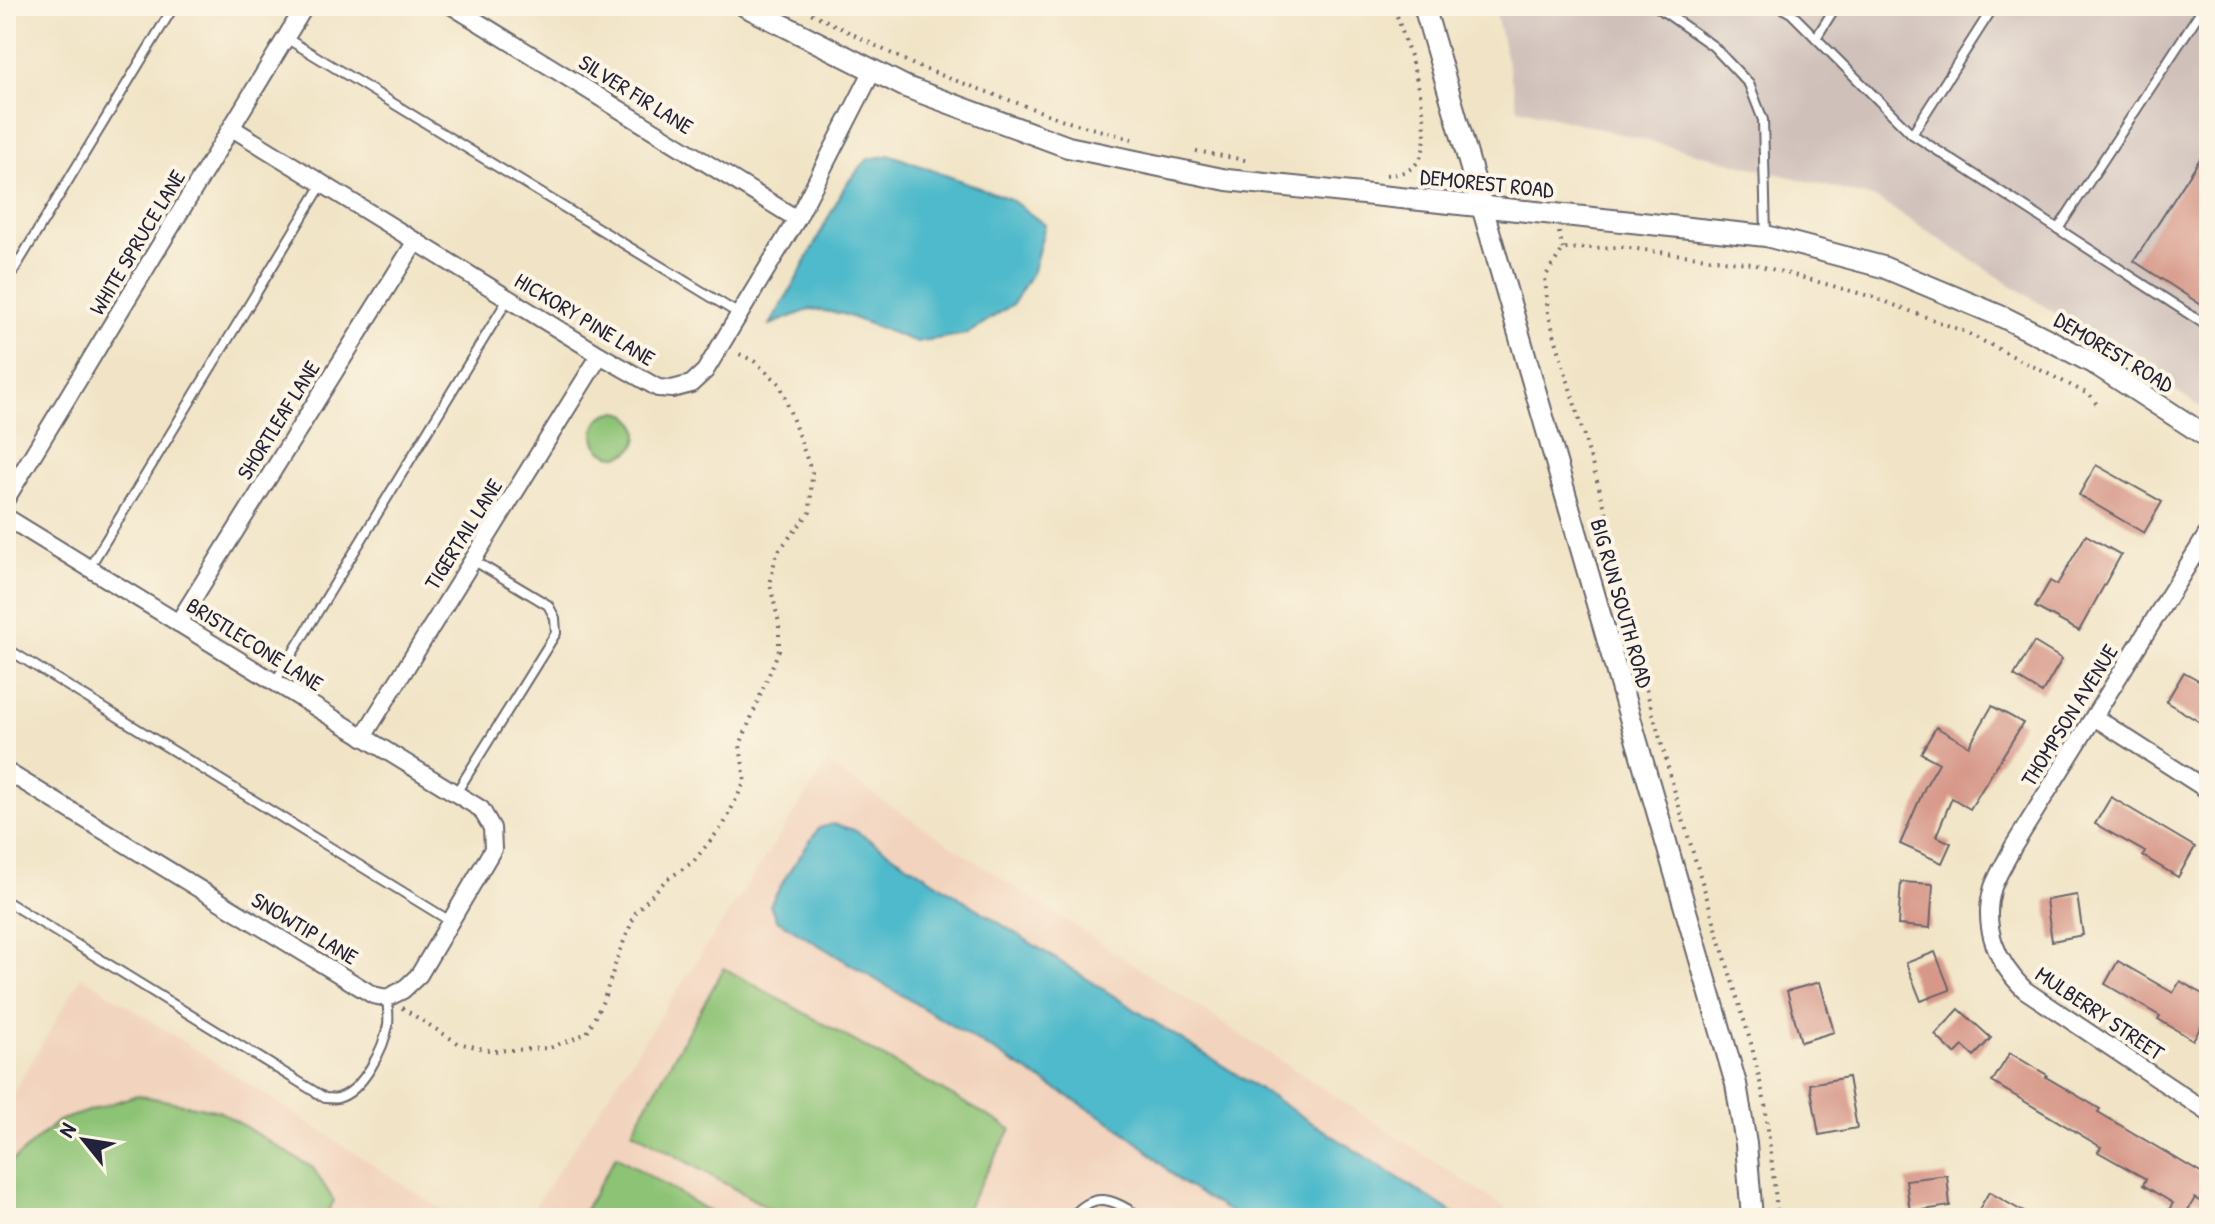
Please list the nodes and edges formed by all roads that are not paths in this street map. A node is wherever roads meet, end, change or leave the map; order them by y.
1 (174, 6) edge
2 (305, 6) edge
3 (452, 6) edge
4 (745, 6) edge
5 (1424, 6) edge
6 (1656, 6) edge
7 (1779, 6) edge
8 (1836, 6) edge
9 (1994, 6) edge
10 (2204, 6) edge
11 (286, 38) junction
12 (1816, 38) junction
13 (873, 70) junction
14 (232, 128) junction
15 (1912, 134) junction
16 (323, 183) junction
17 (1484, 208) junction
18 (797, 219) junction
19 (2058, 229) junction
20 (1766, 236) junction
21 (416, 241) junction
22 (6, 283) edge
23 (508, 299) junction
24 (740, 315) junction
25 (2209, 327) edge
26 (600, 355) junction
27 (2209, 438) edge
28 (6, 499) edge
29 (6, 517) edge
30 (2209, 531) edge
31 (473, 560) junction
32 (89, 568) junction
33 (178, 623) junction
34 (6, 648) edge
35 (274, 682) junction
36 (2094, 717) junction
37 (363, 737) junction
38 (6, 771) edge
39 (2209, 791) edge
40 (456, 793) junction
41 (6, 901) edge
42 (451, 921) junction
43 (1989, 930) joint
44 (387, 998) junction
45 (2209, 1113) edge
46 (1071, 1218) edge
47 (1143, 1218) edge
48 (1752, 1218) edge

1 - 22 lane
2 - 11 street, WHITE SPRUCE LANE
3 - 18 street, SILVER FIR LANE
4 - 13 street, DEMOREST ROAD
5 - 17 street, BIG RUN SOUTH ROAD
6 - 20 lane
7 - 12 lane
8 - 12 lane
9 - 15 lane
10 - 19 lane
11 - 14 street, WHITE SPRUCE LANE
11 - 24 lane
12 - 15 lane
13 - 17 street, DEMOREST ROAD
13 - 18 street, HICKORY PINE LANE
14 - 16 street, HICKORY PINE LANE
14 - 28 street, WHITE SPRUCE LANE
15 - 19 lane
16 - 21 street, HICKORY PINE LANE
16 - 32 lane
17 - 20 street, DEMOREST ROAD
17 - 48 street, BIG RUN SOUTH ROAD
18 - 24 street, HICKORY PINE LANE
19 - 25 lane
20 - 27 street, DEMOREST ROAD
21 - 23 street, HICKORY PINE LANE
21 - 33 street, SHORTLEAF LANE
23 - 26 street, HICKORY PINE LANE
23 - 35 lane
24 - 26 street, HICKORY PINE LANE
26 - 31 street, TIGERTAIL LANE
29 - 32 street, BRISTLECONE LANE
30 - 36 street, THOMPSON AVENUE
31 - 37 street, TIGERTAIL LANE
31 - 40 lane
32 - 33 street, BRISTLECONE LANE
33 - 35 street, BRISTLECONE LANE
34 - 42 lane
35 - 37 street, BRISTLECONE LANE
36 - 39 street
36 - 43 street, THOMPSON AVENUE
37 - 40 street, BRISTLECONE LANE
38 - 44 street, SNOWTIP LANE
40 - 42 street, BRISTLECONE LANE
41 - 44 lane
42 - 44 street
43 - 45 street, MULBERRY STREET
46 - 47 lane

